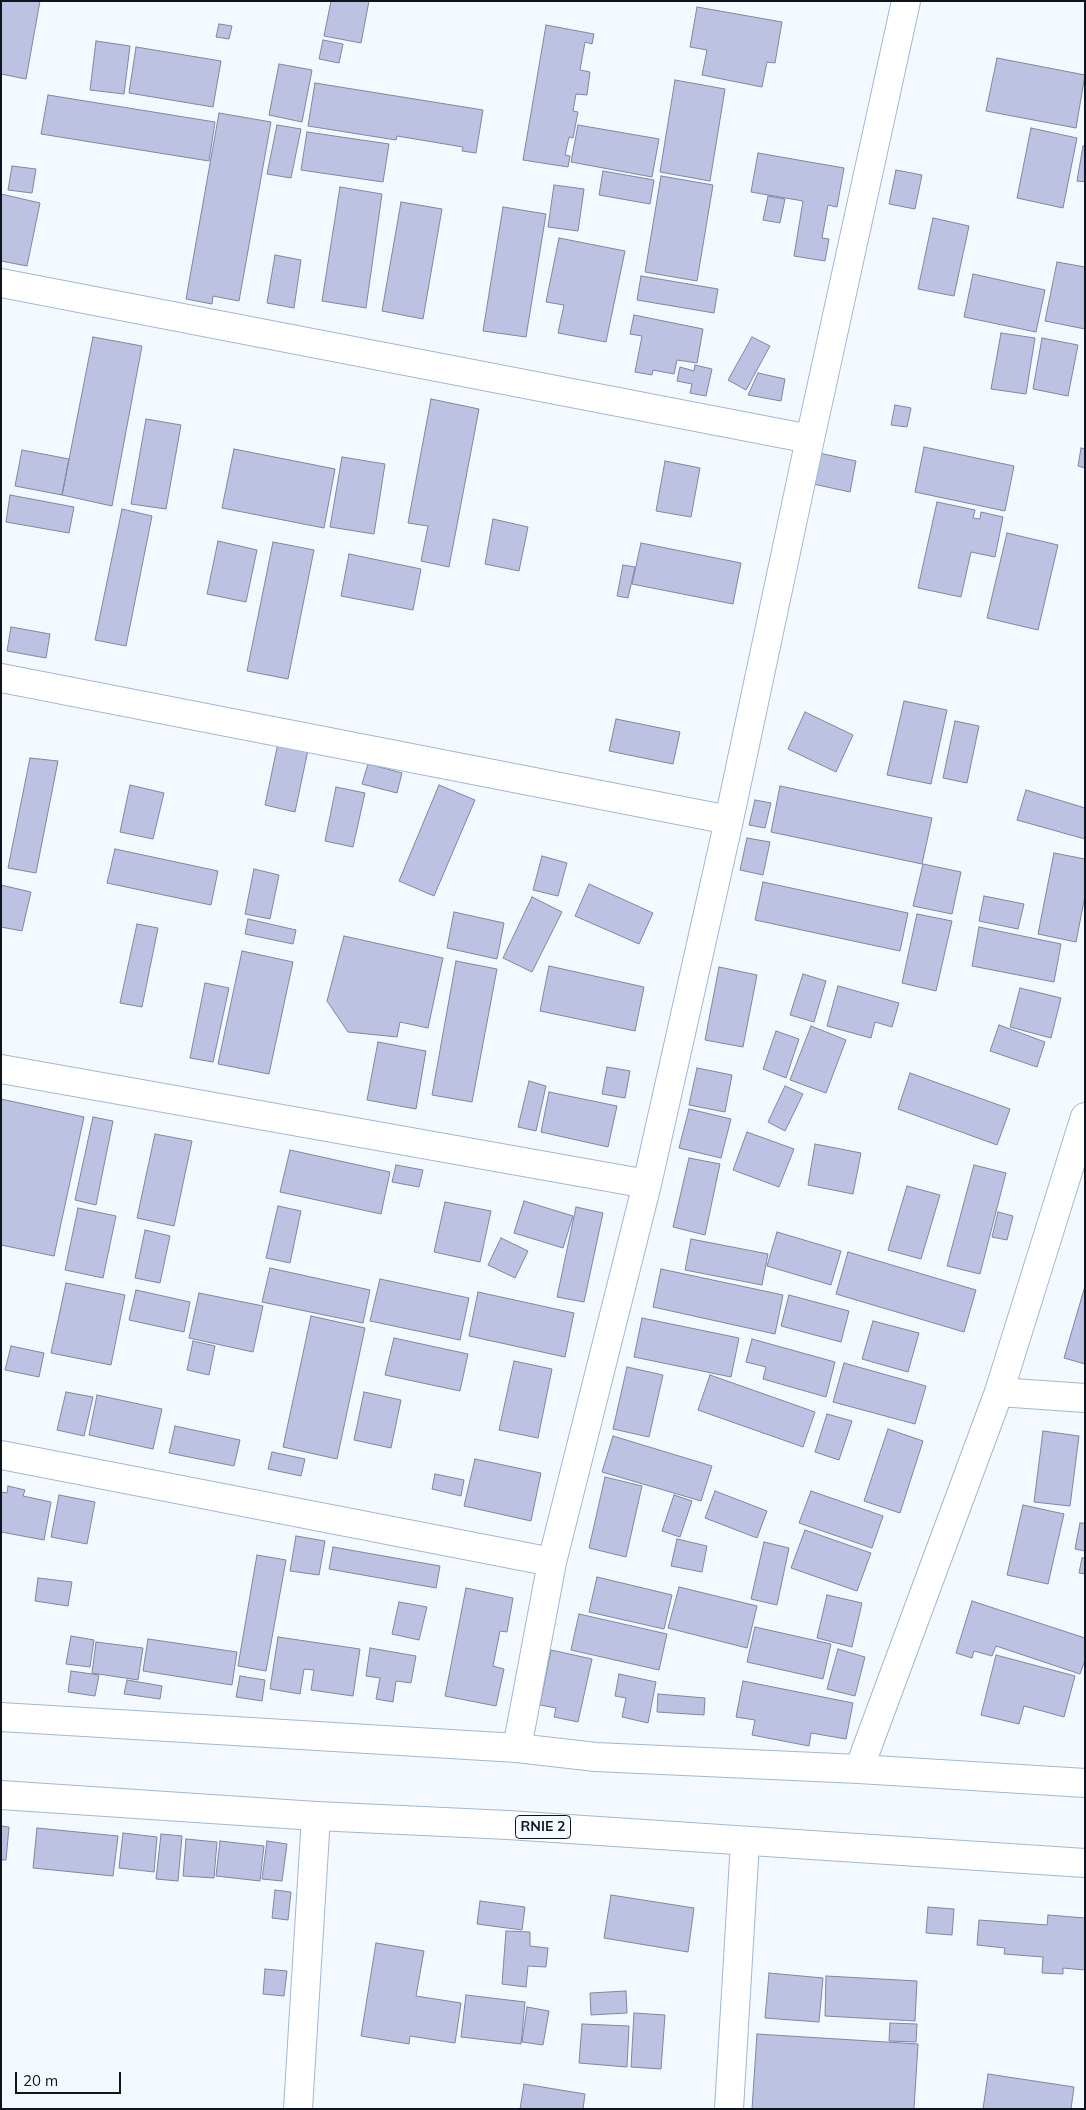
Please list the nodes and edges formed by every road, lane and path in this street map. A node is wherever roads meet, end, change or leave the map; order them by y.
1 (906, 1) edge
2 (1, 283) edge
3 (810, 439) junction
4 (1, 678) edge
5 (729, 820) junction
6 (1, 1069) edge
7 (1085, 1117) edge
8 (647, 1184) junction
9 (999, 1392) junction
10 (1085, 1398) edge
11 (1, 1455) edge
12 (552, 1562) junction
13 (1, 1717) edge
14 (517, 1748) junction
15 (859, 1769) junction
16 (1085, 1783) edge
17 (1, 1795) edge
18 (316, 1816) junction
19 (745, 1842) junction
20 (1085, 1864) edge
21 (298, 2109) edge
22 (729, 2109) edge

1 - 3 street
2 - 3 street
3 - 5 street
4 - 5 street
5 - 8 street
6 - 8 street
7 - 9 street
8 - 12 street
9 - 10 street
9 - 15 street
11 - 12 street
12 - 14 street
13 - 14 street
14 - 15 street
15 - 16 street
17 - 18 street, RNIE 2
18 - 19 street, RNIE 2
18 - 21 street
19 - 20 street, RNIE 2
19 - 22 street

